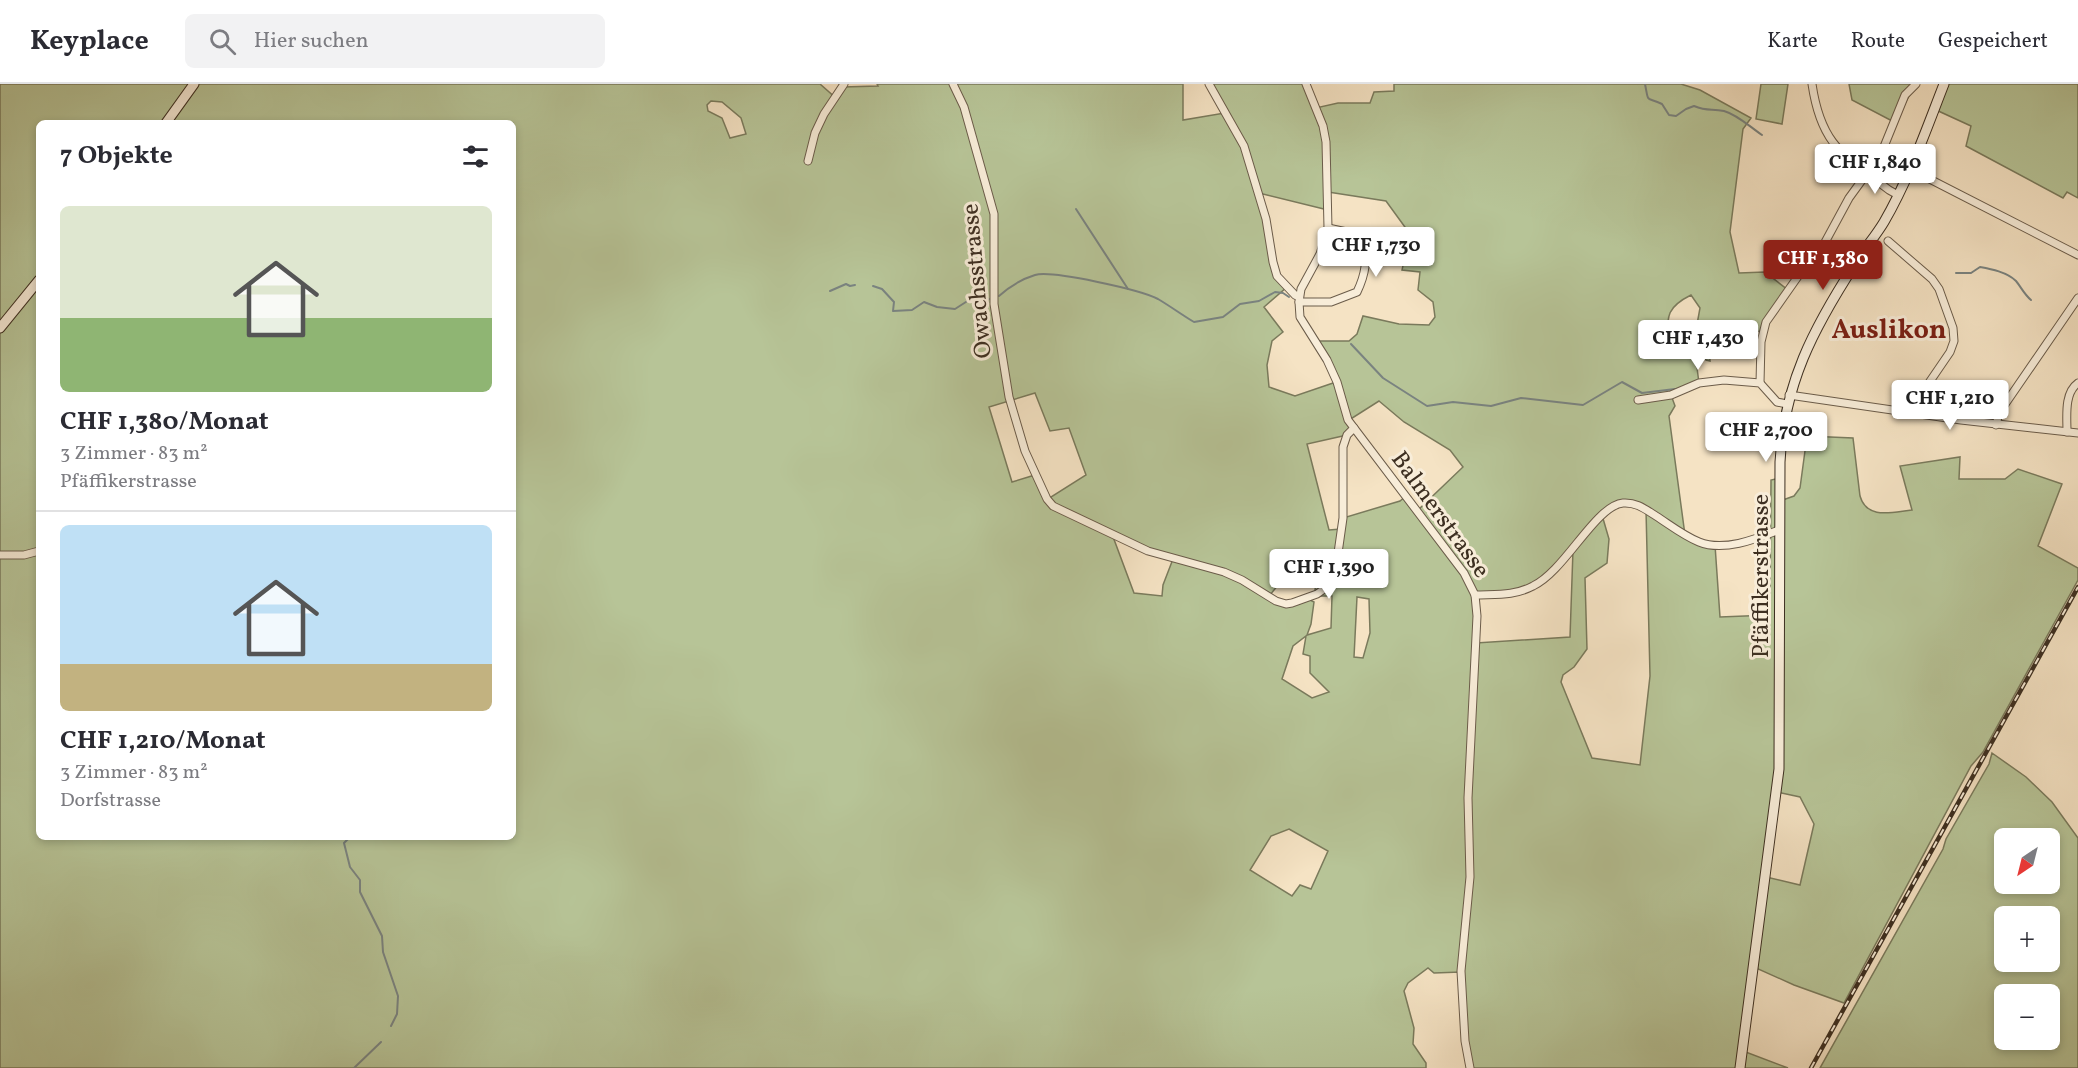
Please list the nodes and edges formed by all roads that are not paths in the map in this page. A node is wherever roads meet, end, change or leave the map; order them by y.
1 (194, 84) edge
2 (844, 84) edge
3 (953, 84) edge
4 (1209, 84) edge
5 (1306, 84) edge
6 (1812, 84) edge
7 (1916, 84) edge
8 (1944, 84) edge
9 (168, 120) edge
10 (808, 162) dead end
11 (1910, 169) junction
12 (1867, 173) junction
13 (1898, 195) junction
14 (1328, 228) junction
15 (1888, 241) dead end
16 (2078, 255) edge
17 (36, 284) edge
18 (2078, 298) edge
19 (1299, 299) junction
20 (0, 327) edge
21 (1760, 383) junction
22 (2078, 383) edge
23 (1638, 400) dead end
24 (1788, 400) junction
25 (1909, 412) junction
26 (1996, 425) junction
27 (1354, 428) junction
28 (2067, 432) junction
29 (2078, 433) edge
30 (1779, 530) junction
31 (36, 552) edge
32 (0, 555) edge
33 (1475, 595) junction
34 (1470, 1068) edge
35 (1740, 1068) edge

1 - 9 main road
2 - 10 street
3 - 27 street, Owachsstrasse
4 - 19 street
5 - 14 street
6 - 12 street
7 - 12 street
8 - 11 main road, Pfäffikerstrasse
11 - 13 main road, Pfäffikerstrasse
11 - 16 street
12 - 13 street
12 - 21 street
13 - 24 main road, Pfäffikerstrasse
14 - 19 street
14 - 19 street
15 - 25 street
17 - 20 main road
18 - 26 street
19 - 27 street, Balmerstrasse
21 - 23 street
21 - 24 street
22 - 28 street
24 - 25 street
24 - 30 main road, Pfäffikerstrasse
25 - 26 street
26 - 28 street
27 - 33 street, Balmerstrasse
28 - 29 street
30 - 33 street
30 - 35 main road, Pfäffikerstrasse
31 - 32 street
33 - 34 street, Balmerstrasse

